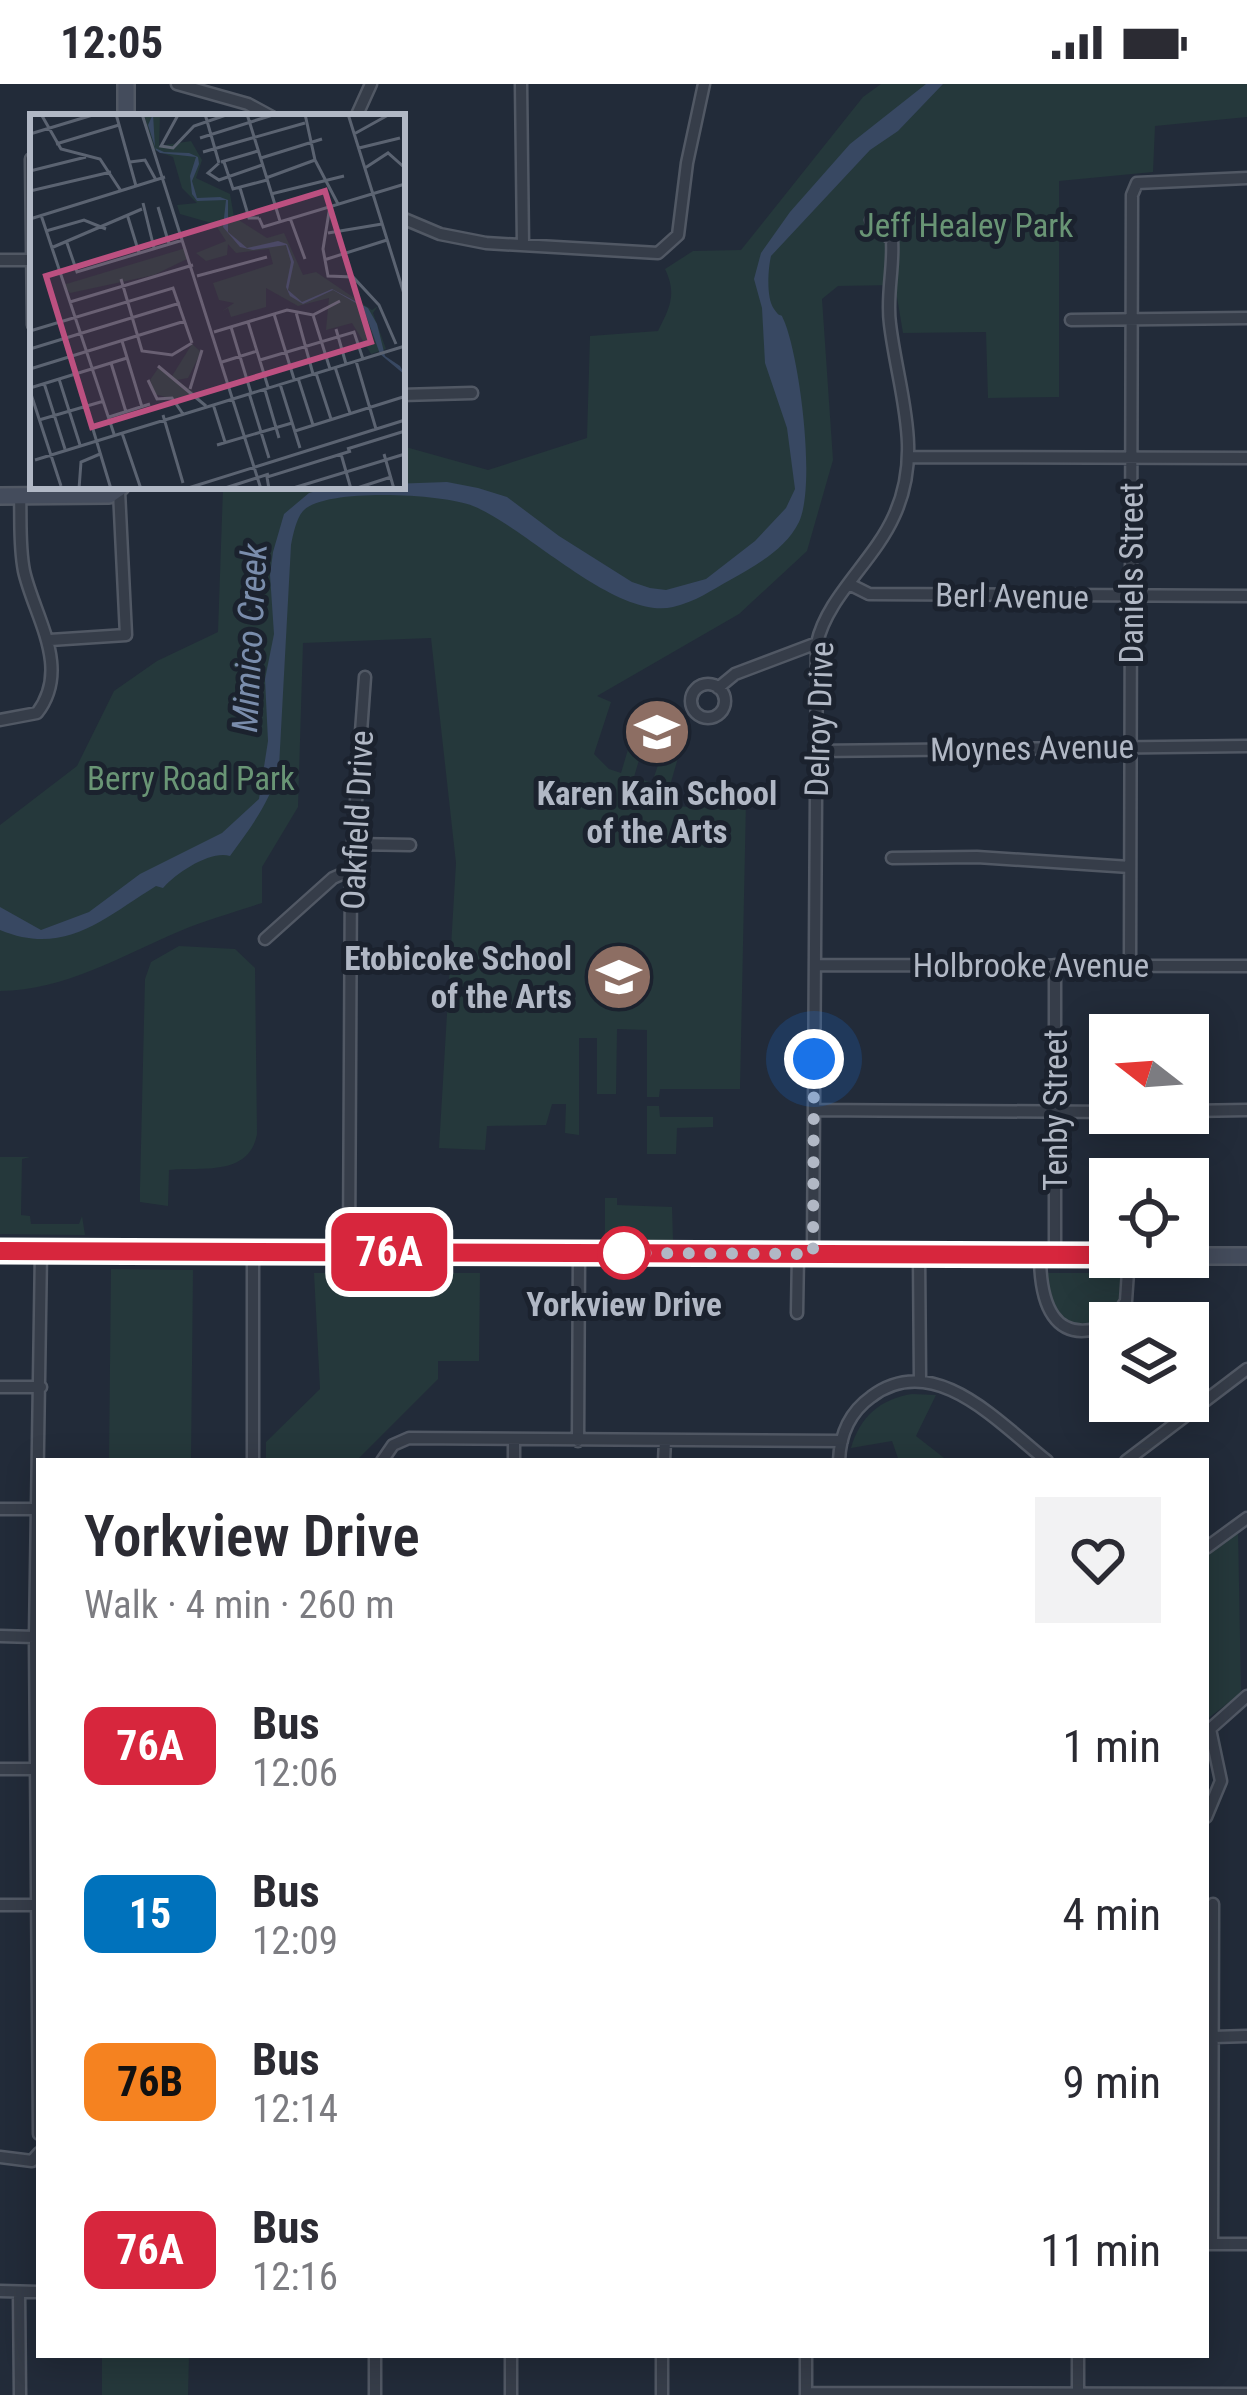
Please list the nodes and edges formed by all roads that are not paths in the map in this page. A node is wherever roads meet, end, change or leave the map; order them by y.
1 (177, 84) edge
2 (371, 84) edge
3 (521, 84) edge
4 (704, 84) edge
5 (266, 114) edge
6 (357, 114) edge
7 (1247, 178) edge
8 (405, 219) edge
9 (871, 220) dead end
10 (523, 245) junction
11 (1131, 318) junction
12 (1247, 319) edge
13 (1070, 320) dead end
14 (472, 393) dead end
15 (405, 395) edge
16 (911, 457) junction
17 (1132, 458) junction
18 (1247, 458) edge
19 (120, 489) edge
20 (0, 496) edge
21 (20, 496) junction
22 (851, 585) junction
23 (1247, 596) edge
24 (1131, 597) junction
25 (50, 640) junction
26 (817, 643) junction
27 (365, 677) dead end
28 (718, 688) dead end
29 (0, 720) edge
30 (1131, 746) junction
31 (1247, 746) edge
32 (816, 751) junction
33 (353, 844) junction
34 (410, 845) dead end
35 (892, 858) dead end
36 (1130, 866) junction
37 (351, 869) junction
38 (265, 939) dead end
39 (815, 965) junction
40 (1055, 965) junction
41 (1130, 966) junction
42 (1247, 966) edge
43 (814, 1110) junction
44 (1247, 1110) edge
45 (1209, 1111) edge
46 (1089, 1112) edge
47 (1055, 1113) junction
48 (0, 1251) edge
49 (41, 1251) junction
50 (253, 1252) junction
51 (350, 1252) junction
52 (579, 1252) junction
53 (805, 1254) junction
54 (920, 1255) junction
55 (1047, 1255) junction
56 (1089, 1255) edge
57 (1209, 1256) edge
58 (1247, 1256) edge
59 (797, 1313) dead end
60 (1089, 1328) edge
61 (1247, 1369) edge
62 (920, 1380) junction
63 (0, 1387) edge
64 (41, 1387) junction
65 (514, 1441) junction
66 (578, 1441) junction
67 (842, 1441) junction
68 (664, 1442) junction
69 (39, 1458) edge
70 (253, 1458) edge
71 (384, 1458) edge
72 (514, 1458) edge
73 (664, 1458) edge
74 (839, 1458) edge
75 (1043, 1458) edge
76 (1130, 1458) edge
77 (0, 1509) edge
78 (36, 1509) edge
79 (1247, 1517) edge
80 (1209, 1546) edge
81 (36, 1573) edge
82 (0, 1636) edge
83 (35, 1637) junction
84 (1247, 1696) edge
85 (0, 1769) edge
86 (35, 1769) junction
87 (36, 1797) edge
88 (1209, 1811) edge
89 (36, 1865) edge
90 (1213, 1904) dead end
91 (0, 1905) edge
92 (35, 1905) junction
93 (36, 1962) edge
94 (1209, 1968) edge
95 (1247, 2036) edge
96 (1213, 2037) junction
97 (1209, 2104) edge
98 (36, 2156) edge
99 (0, 2157) edge
100 (1209, 2244) edge
101 (1247, 2244) edge
102 (0, 2291) edge
103 (19, 2292) junction
104 (36, 2292) edge
105 (375, 2358) edge
106 (511, 2358) edge
107 (662, 2358) edge
108 (806, 2358) edge
109 (1078, 2358) edge
110 (806, 2394) edge
111 (1078, 2394) edge
112 (1247, 2394) edge
113 (20, 2395) edge
114 (375, 2395) edge
115 (511, 2395) edge
116 (662, 2395) edge

1 - 5 street
2 - 6 street
3 - 10 street
4 - 10 street
7 - 11 street, Daniels Street
8 - 10 street
9 - 16 street, Delroy Drive
11 - 12 street
11 - 13 street
11 - 17 street, Daniels Street
14 - 15 street
16 - 17 street
16 - 22 street, Delroy Drive
17 - 18 street
17 - 24 street, Daniels Street
19 - 21 main road
19 - 25 street
20 - 21 main road
21 - 25 street
22 - 24 street, Berl Avenue
22 - 26 street, Delroy Drive
23 - 24 street, Berl Avenue
24 - 30 street, Daniels Street
25 - 29 street
26 - 28 street
26 - 32 street, Delroy Drive
27 - 33 street, Oakfield Drive
30 - 31 street, Moynes Avenue
30 - 32 street, Moynes Avenue
30 - 36 street, Daniels Street
32 - 39 street, Delroy Drive
33 - 34 street
33 - 37 street, Oakfield Drive
35 - 36 street
36 - 41 street, Daniels Street
37 - 38 street
37 - 51 street, Oakfield Drive
39 - 40 street, Holbrooke Avenue
39 - 43 street, Delroy Drive
40 - 41 street, Holbrooke Avenue
40 - 47 street, Tenby Street
41 - 42 street, Holbrooke Avenue
43 - 47 street
43 - 53 street, Delroy Drive
44 - 45 street
46 - 47 street
47 - 55 street, Tenby Street
48 - 49 main road
49 - 50 main road
49 - 64 street
50 - 51 main road
50 - 70 street
51 - 52 main road
52 - 53 main road
52 - 66 street
53 - 54 main road
53 - 59 street, Delroy Drive
54 - 55 main road
54 - 62 street
55 - 56 main road
55 - 60 street, Tenby Street
57 - 58 main road
61 - 76 street
62 - 67 street
62 - 75 street
63 - 64 street
64 - 69 street
65 - 66 street
65 - 71 street
65 - 72 street
66 - 68 street
67 - 68 street
67 - 74 street
68 - 73 street
77 - 78 street
79 - 80 street
81 - 83 street
82 - 83 street
83 - 86 street
84 - 88 street
85 - 86 street
86 - 87 street
89 - 92 street
90 - 94 street
91 - 92 street
92 - 93 street
94 - 96 street
95 - 96 street
96 - 97 street
97 - 100 street
98 - 99 street
100 - 101 street
102 - 103 street
103 - 104 street
103 - 113 street
105 - 114 street
106 - 115 street
107 - 116 street
108 - 110 street
109 - 111 street
110 - 111 street
111 - 112 street

